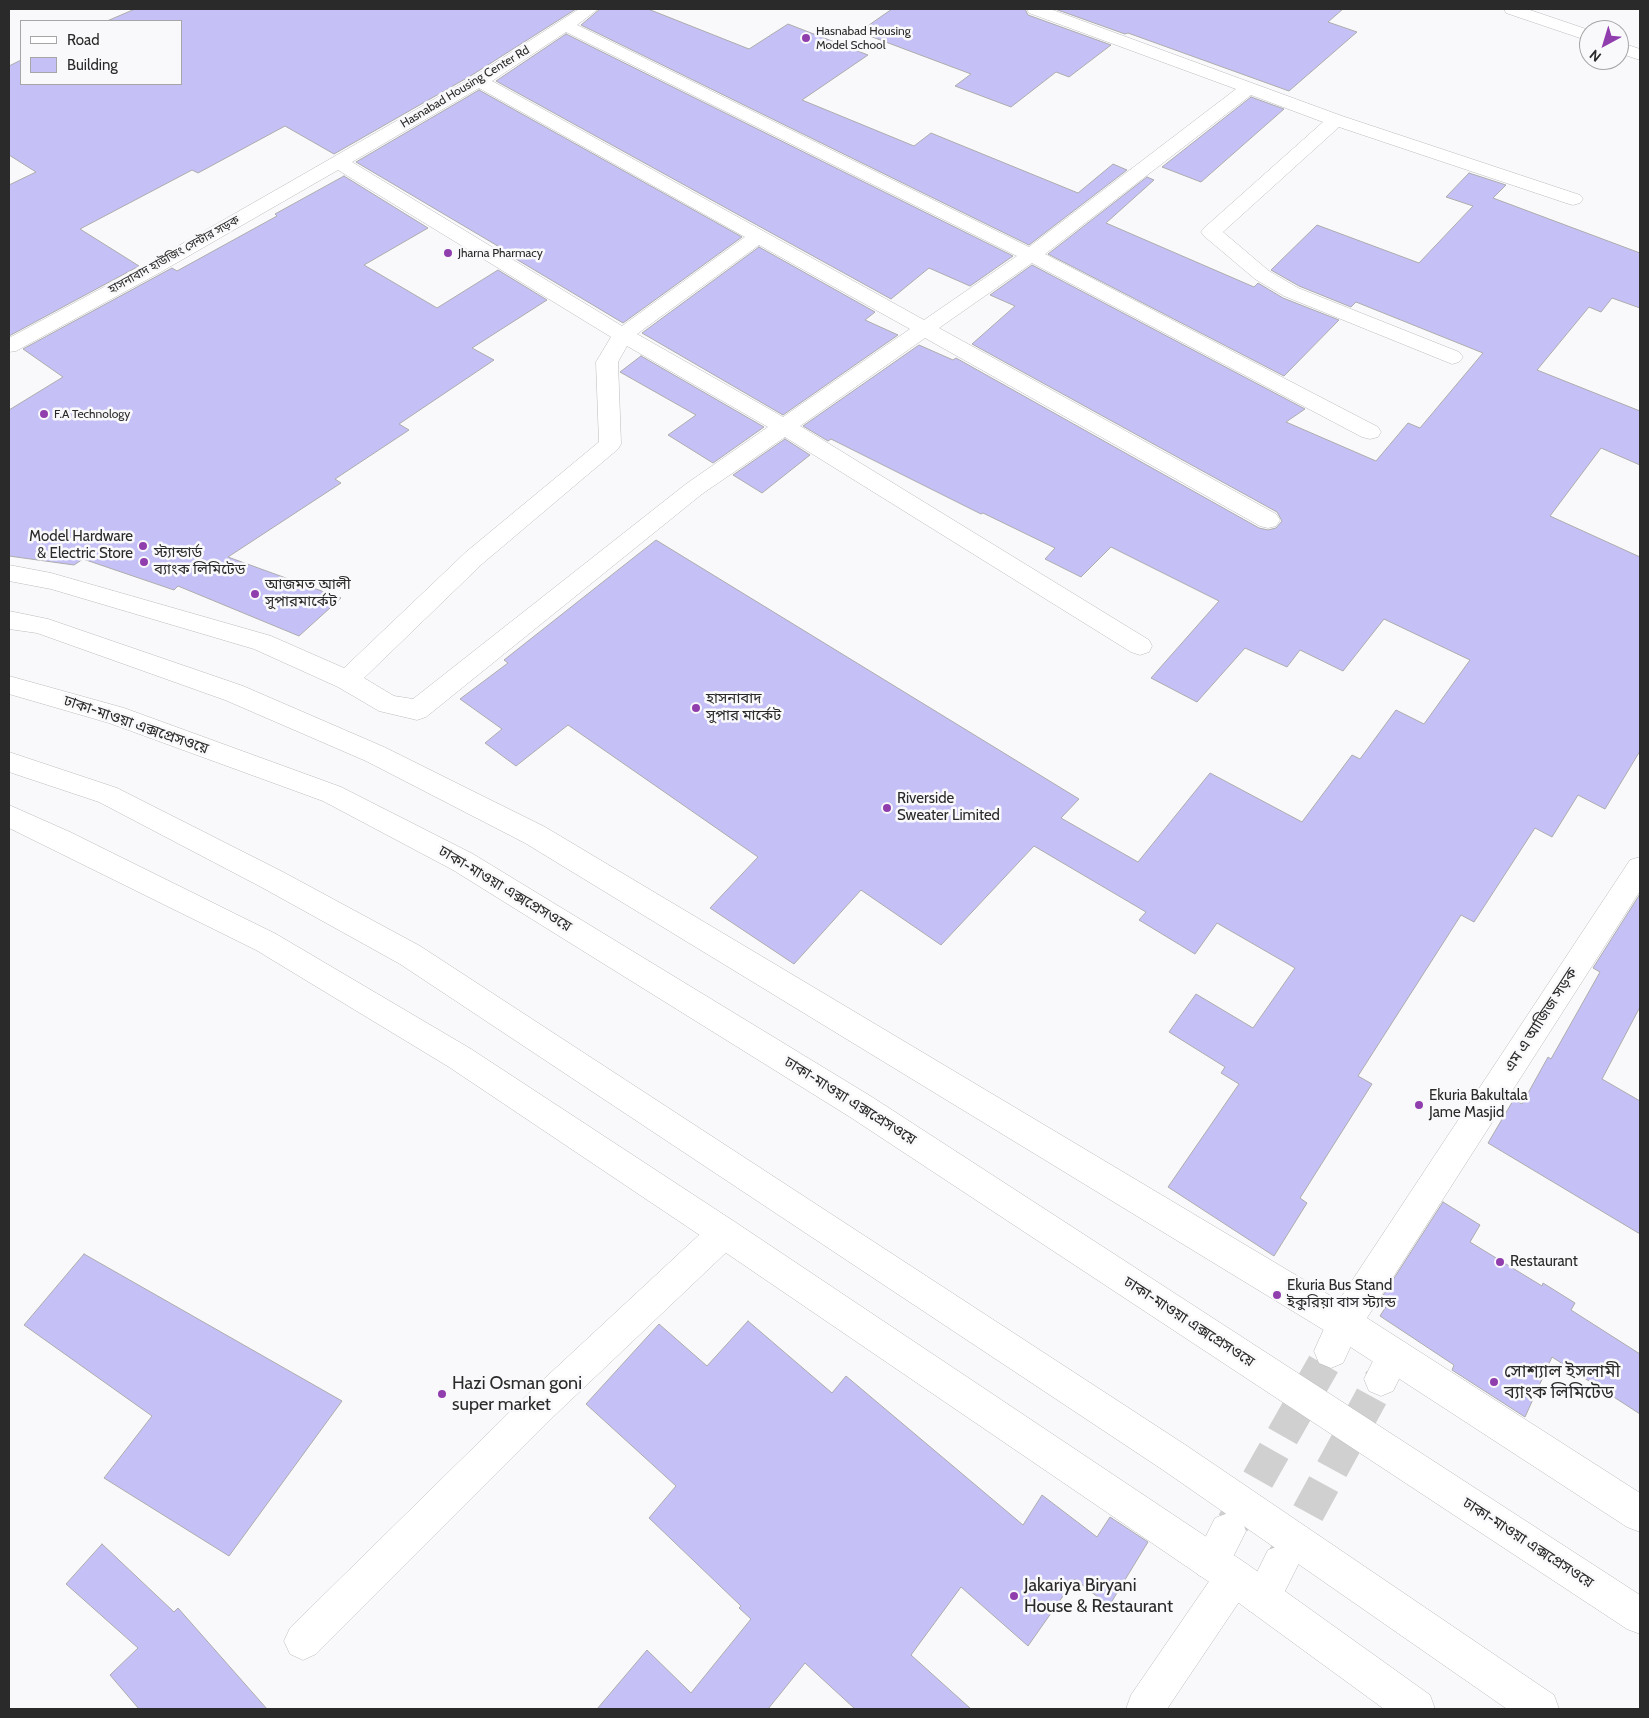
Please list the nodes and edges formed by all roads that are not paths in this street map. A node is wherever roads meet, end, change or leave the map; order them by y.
1 (590, 9) edge
2 (1035, 9) edge
3 (1512, 9) edge
4 (564, 25) junction
5 (1579, 32) edge
6 (479, 81) junction
7 (1250, 88) junction
8 (1336, 120) junction
9 (339, 162) junction
10 (1573, 199) dead end
11 (758, 237) junction
12 (1031, 255) junction
13 (924, 330) junction
14 (623, 335) junction
15 (9, 346) edge
16 (1452, 357) dead end
17 (786, 427) junction
18 (1370, 432) dead end
19 (1268, 520) dead end
20 (9, 572) edge
21 (9, 620) edge
22 (1140, 646) dead end
23 (347, 680) junction
24 (9, 685) edge
25 (9, 762) edge
26 (9, 816) edge
27 (1640, 868) edge
28 (724, 1233) junction
29 (1337, 1337) junction
30 (1640, 1514) edge
31 (1228, 1531) tunnel mouth
32 (1281, 1563) tunnel mouth
33 (1222, 1570) junction
34 (1262, 1598) junction
35 (1640, 1616) edge
36 (303, 1640) dead end
37 (1145, 1709) edge
38 (1416, 1709) edge
39 (1540, 1709) edge

1 - 4 main road, Hasnabad Housing Center Rd
2 - 7 main road
3 - 5 main road
4 - 6 main road, Hasnabad Housing Center Rd
4 - 12 main road
6 - 9 main road, Hasnabad Housing Center Rd
6 - 11 main road
7 - 8 main road
7 - 12 main road
8 - 10 main road
8 - 16 main road
9 - 14 main road
9 - 15 main road, হাসনাবাদ হাউজিং সেন্টার সড়ক
11 - 13 main road
11 - 14 main road
12 - 13 main road
12 - 18 main road
13 - 17 main road
13 - 19 main road
14 - 17 main road
14 - 23 main road
17 - 22 main road
17 - 23 main road
20 - 23 main road
21 - 29 main road
24 - 35 main road, ঢাকা-মাওয়া এক্সপ্রেসওয়ে
25 - 39 main road
26 - 28 main road
27 - 29 main road, এম এ আজিজ সড়ক
28 - 33 main road
28 - 36 main road
29 - 30 main road
31 - 33 main road
32 - 34 main road
33 - 34 main road
33 - 37 main road
34 - 38 main road

